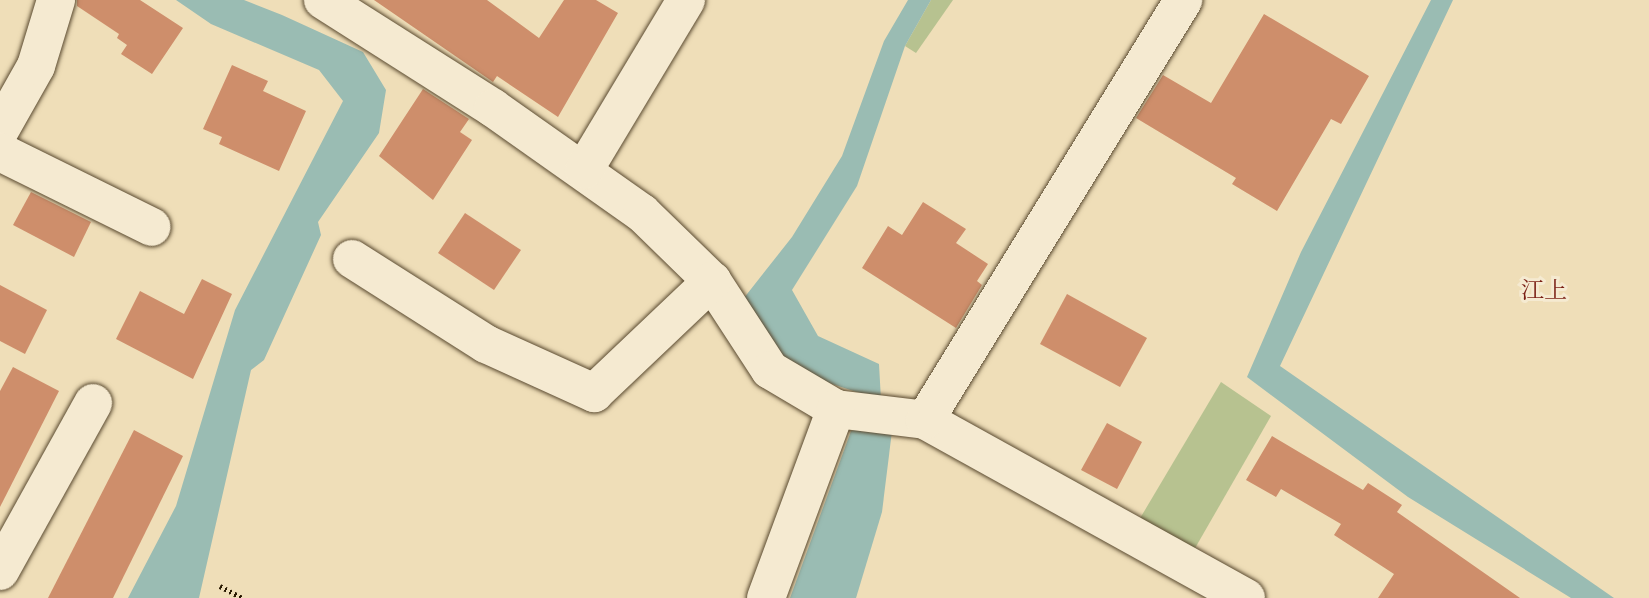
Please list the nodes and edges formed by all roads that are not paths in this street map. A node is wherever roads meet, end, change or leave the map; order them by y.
1 (56, 0) edge
2 (323, 0) edge
3 (686, 0) edge
4 (1183, 0) edge
5 (0, 130) edge
6 (0, 152) edge
7 (584, 170) junction
8 (152, 227) dead end
9 (352, 259) dead end
10 (712, 281) junction
11 (93, 403) dead end
12 (879, 413) junction
13 (0, 571) edge
14 (766, 598) edge
15 (1246, 598) edge

1 - 5 street
2 - 7 street
3 - 7 street
4 - 12 street
6 - 8 street
7 - 10 street
9 - 10 street
10 - 12 street
11 - 13 street
12 - 14 street
12 - 15 street

